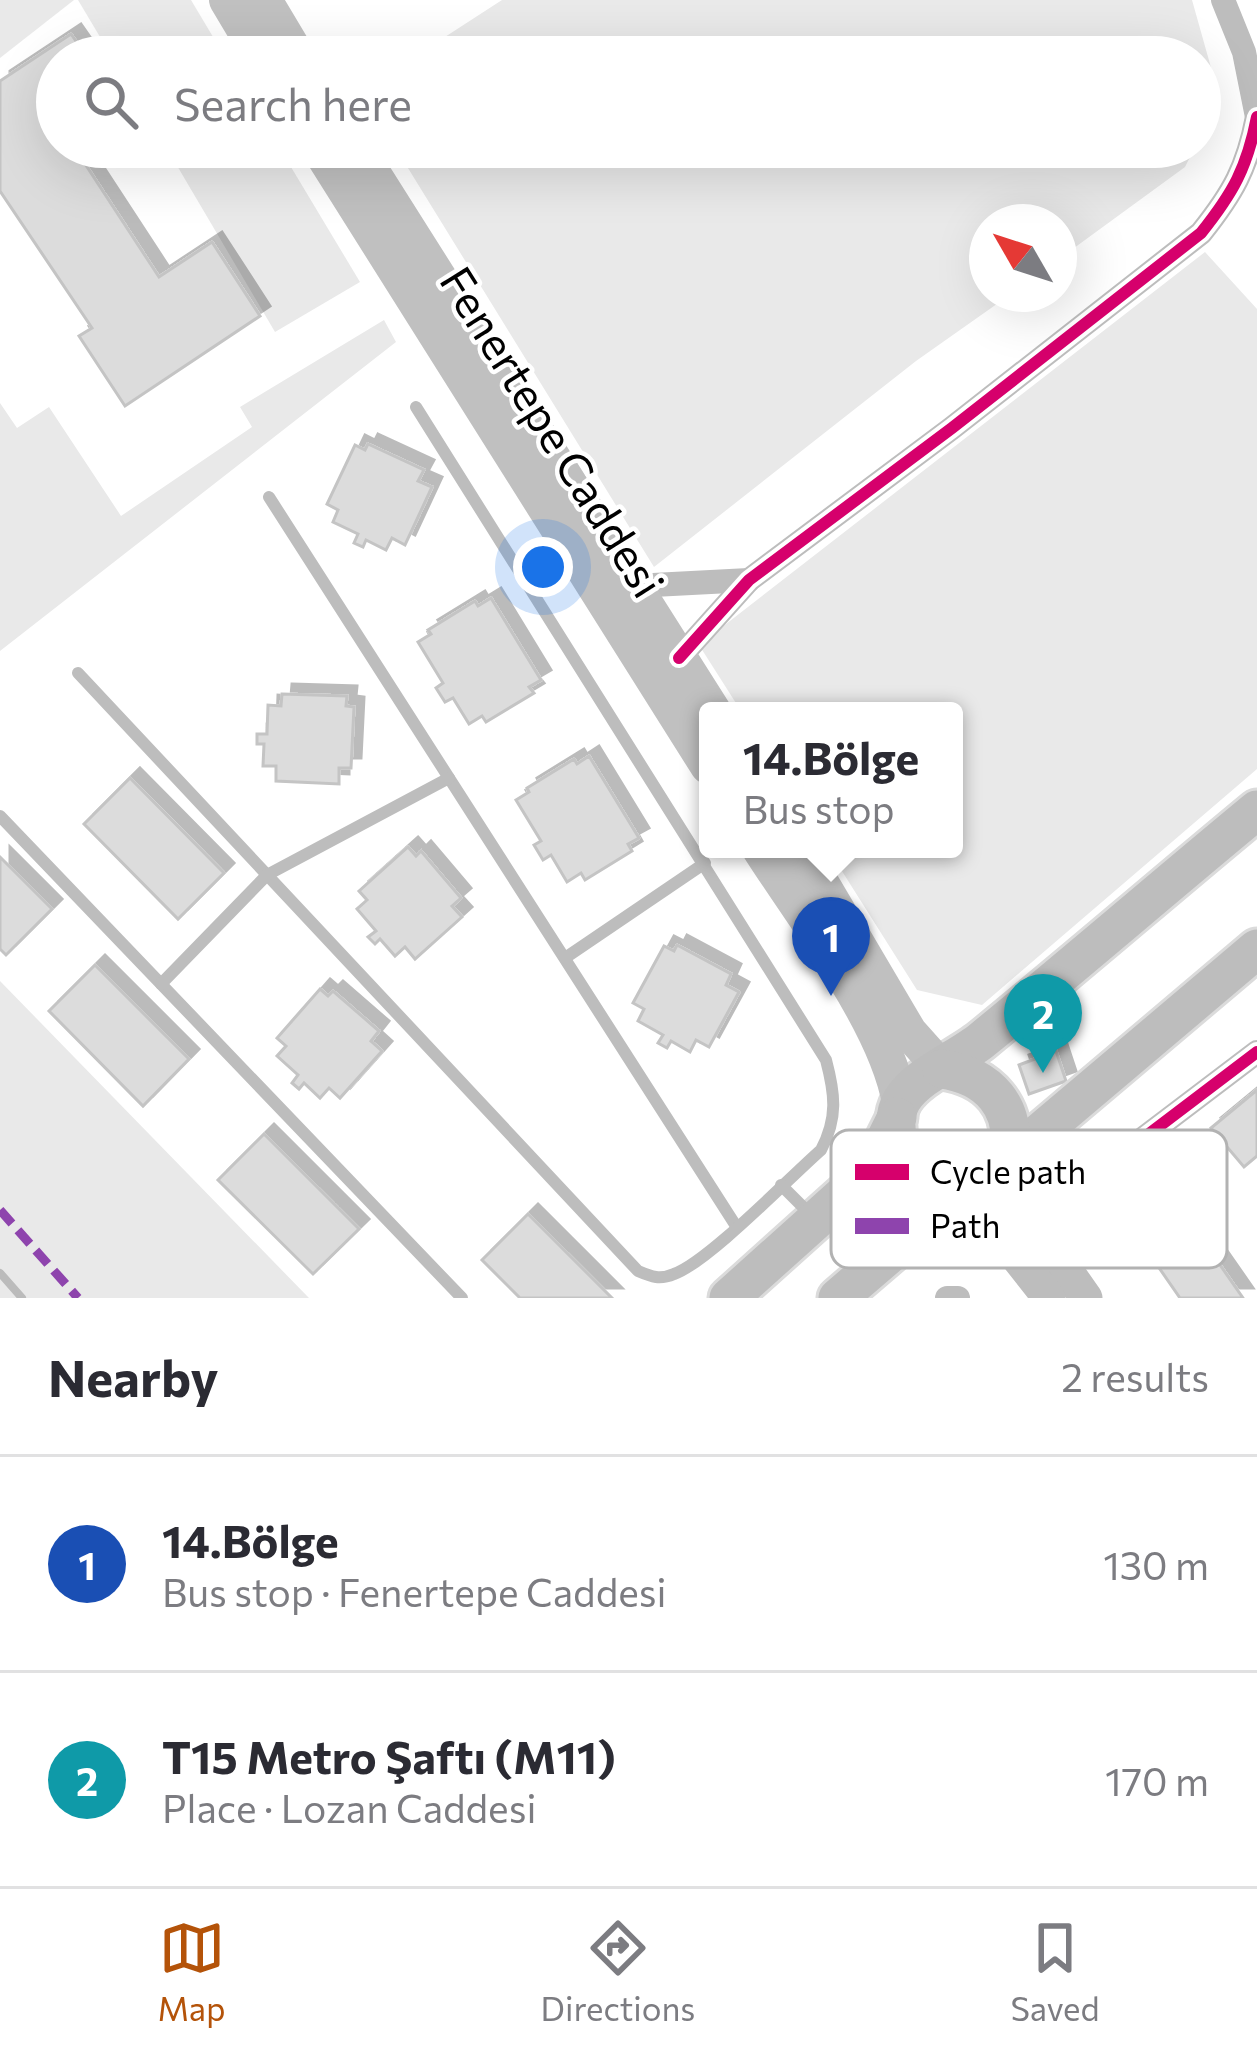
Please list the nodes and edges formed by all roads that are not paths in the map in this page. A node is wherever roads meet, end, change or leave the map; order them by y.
1 (227, 0) edge
2 (264, 0) edge
3 (1223, 0) edge
4 (248, 36) edge
5 (285, 36) edge
6 (1257, 117) edge
7 (331, 168) edge
8 (369, 168) edge
9 (416, 407) dead end
10 (269, 497) dead end
11 (748, 580) junction
12 (634, 586) junction
13 (679, 658) junction
14 (78, 674) dead end
15 (707, 702) edge
16 (699, 752) edge
17 (449, 778) junction
18 (1257, 810) edge
19 (0, 816) edge
20 (699, 854) edge
21 (702, 858) edge
22 (766, 858) edge
23 (806, 858) edge
24 (705, 863) junction
25 (267, 875) junction
26 (1257, 949) edge
27 (565, 958) junction
28 (161, 984) junction
29 (1257, 1052) edge
30 (942, 1070) junction
31 (898, 1110) junction
32 (832, 1130) edge
33 (889, 1130) edge
34 (897, 1130) edge
35 (1011, 1130) edge
36 (1040, 1130) edge
37 (1154, 1130) edge
38 (831, 1132) edge
39 (782, 1185) junction
40 (831, 1208) edge
41 (818, 1222) junction
42 (736, 1226) junction
43 (873, 1268) edge
44 (1025, 1268) edge
45 (1065, 1268) edge
46 (733, 1295) edge
47 (462, 1298) edge
48 (838, 1298) edge
49 (947, 1298) edge
50 (958, 1298) edge
51 (1049, 1298) edge
52 (1086, 1298) edge

1 - 4 main road
2 - 5 main road
3 - 6 street
6 - 11 street
7 - 16 main road, Fenertepe Caddesi
8 - 12 main road, Fenertepe Caddesi
9 - 20 lane
10 - 17 lane
11 - 12 street
11 - 13 street
12 - 13 main road, Fenertepe Caddesi
13 - 15 main road, Fenertepe Caddesi
14 - 25 lane
17 - 25 lane
17 - 27 lane
18 - 30 main road
19 - 28 lane
21 - 24 lane
22 - 31 main road
23 - 30 main road
24 - 27 lane
24 - 32 lane
25 - 28 lane
25 - 42 lane
26 - 36 main road
27 - 42 lane
28 - 47 lane
29 - 37 street
30 - 31 main road
30 - 35 main road
31 - 33 main road
31 - 34 main road
38 - 39 lane
39 - 41 lane
39 - 42 lane
40 - 41 main road
41 - 46 main road
43 - 48 main road
44 - 51 street
45 - 52 street
49 - 50 street

